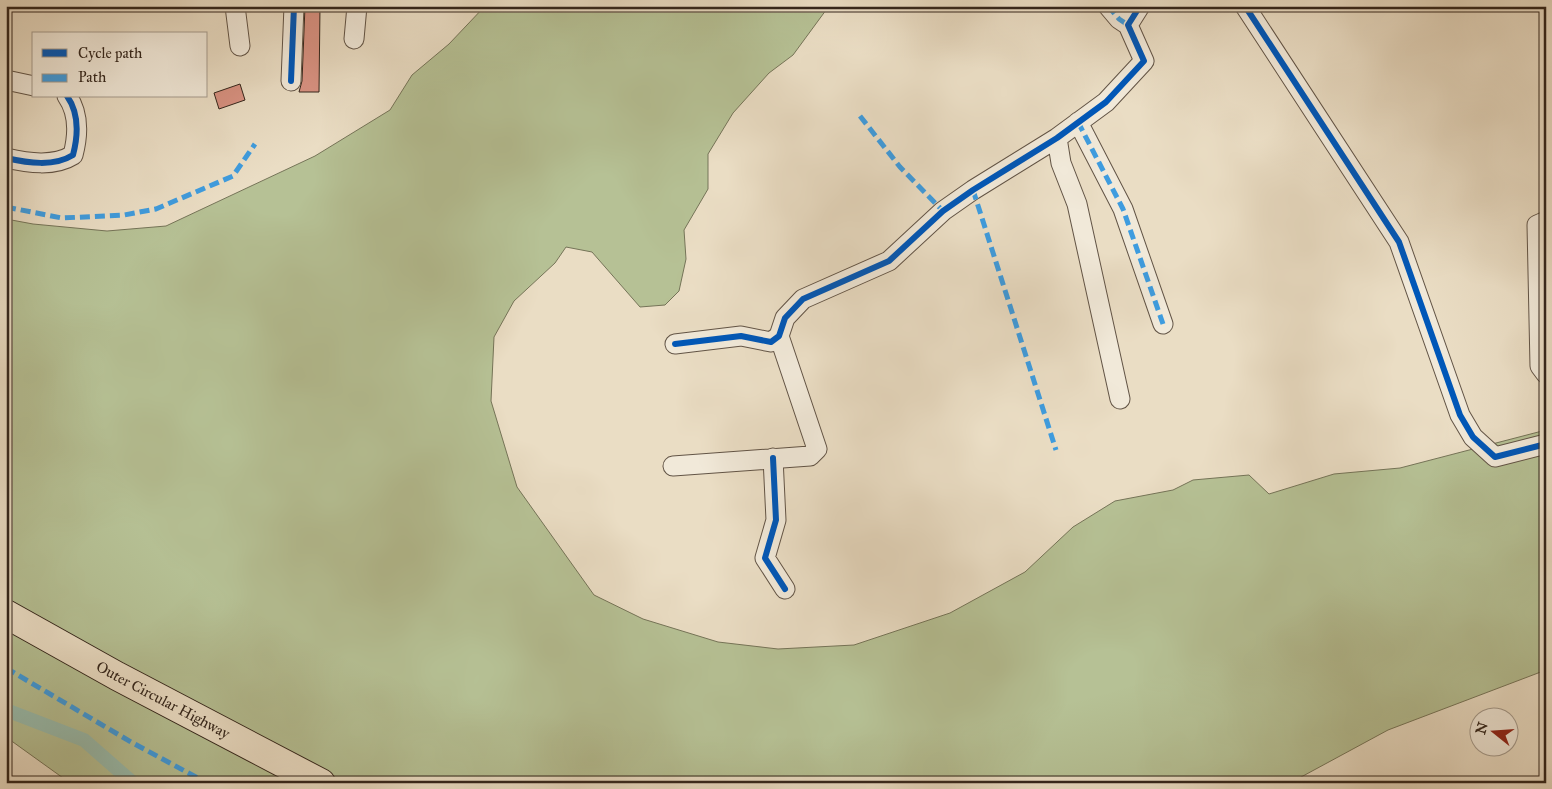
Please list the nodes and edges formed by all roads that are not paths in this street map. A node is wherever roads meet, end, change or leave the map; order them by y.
1 (235, 6) edge
2 (294, 6) edge
3 (357, 6) edge
4 (1108, 6) edge
5 (1140, 6) edge
6 (1245, 6) edge
7 (1128, 25) junction
8 (354, 39) dead end
9 (240, 46) dead end
10 (6, 80) edge
11 (291, 81) dead end
12 (32, 86) edge
13 (69, 98) edge
14 (1078, 122) junction
15 (1057, 138) junction
16 (6, 158) edge
17 (1546, 221) edge
18 (1163, 324) dead end
19 (779, 336) junction
20 (675, 344) dead end
21 (1546, 374) edge
22 (1120, 399) dead end
23 (1546, 444) edge
24 (773, 458) junction
25 (673, 466) dead end
26 (785, 589) dead end
27 (6, 614) edge
28 (6, 634) edge
29 (283, 783) edge
30 (321, 783) edge

1 - 9 street
2 - 11 street
3 - 8 street
4 - 7 street
5 - 7 street
6 - 23 street
7 - 14 street
10 - 12 street
13 - 16 street
14 - 15 street
14 - 18 street
15 - 19 street
15 - 22 street
17 - 21 street
19 - 20 street
19 - 24 street
24 - 25 street
24 - 26 street
27 - 30 highway, Outer Circular Highway
28 - 29 highway, Outer Circular Highway

